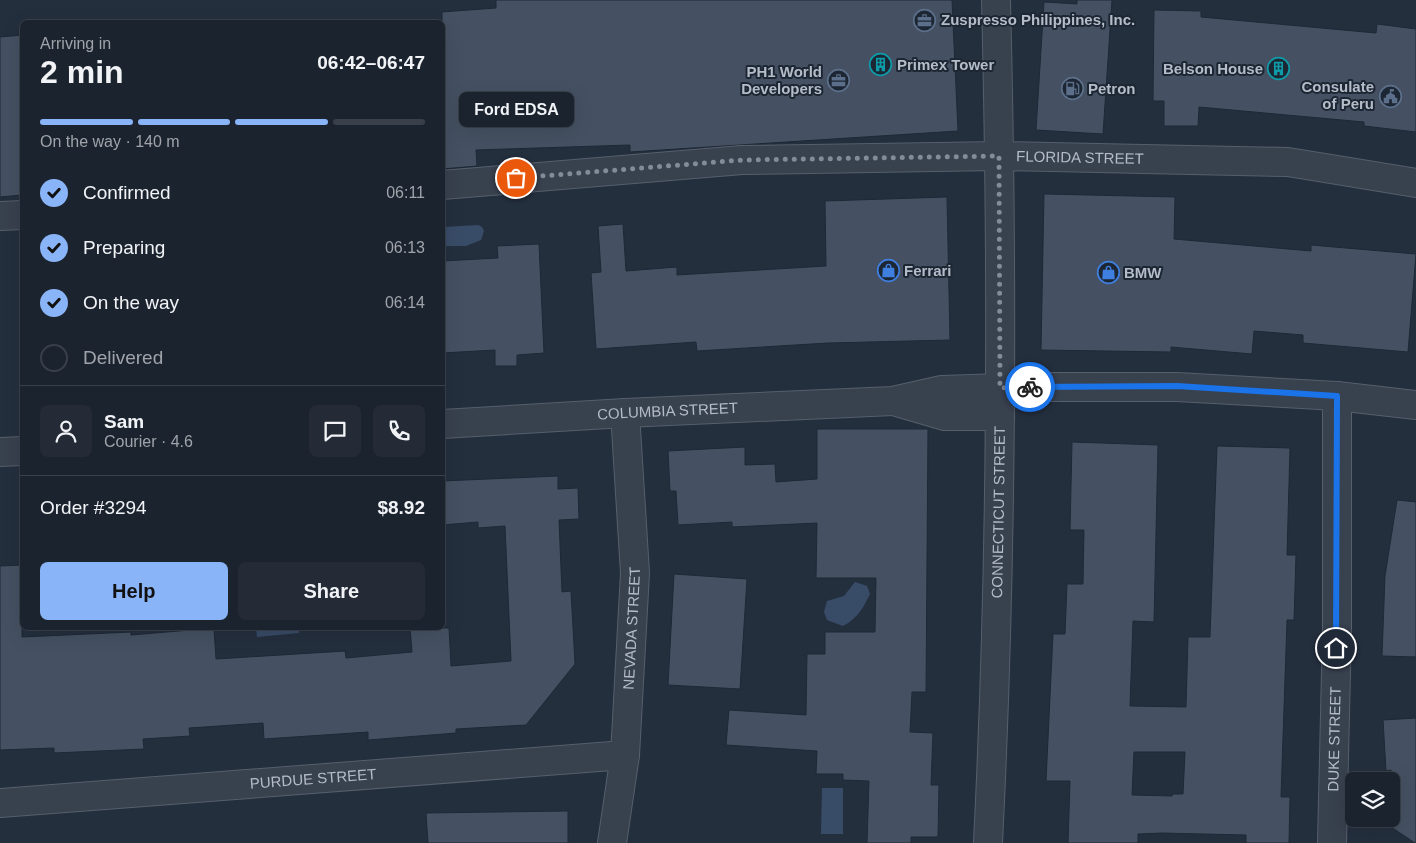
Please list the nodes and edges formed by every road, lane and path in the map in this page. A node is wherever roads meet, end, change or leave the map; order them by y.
1 (996, 0) edge
2 (999, 156) junction
3 (1416, 183) edge
4 (445, 185) edge
5 (20, 215) edge
6 (0, 216) edge
7 (1000, 388) junction
8 (1337, 396) junction
9 (893, 400) junction
10 (1416, 405) edge
11 (625, 413) junction
12 (1000, 416) junction
13 (445, 424) edge
14 (20, 451) edge
15 (0, 452) edge
16 (625, 755) junction
17 (0, 803) edge
18 (612, 843) edge
19 (988, 843) edge
20 (1332, 843) edge

1 - 2 street, CONNECTICUT STREET
2 - 3 street, FLORIDA STREET
2 - 4 street, FLORIDA STREET
2 - 7 street, CONNECTICUT STREET
5 - 6 street
7 - 8 street, COLUMBIA STREET
7 - 9 street, COLUMBIA STREET
7 - 12 street, CONNECTICUT STREET
8 - 10 street, COLUMBIA STREET
8 - 20 street, DUKE STREET
9 - 11 street, COLUMBIA STREET
9 - 12 street, COLUMBIA STREET
11 - 13 street, COLUMBIA STREET
11 - 16 street, NEVADA STREET
12 - 19 street, CONNECTICUT STREET
14 - 15 street
16 - 17 street, PURDUE STREET
16 - 18 street, NEVADA STREET

